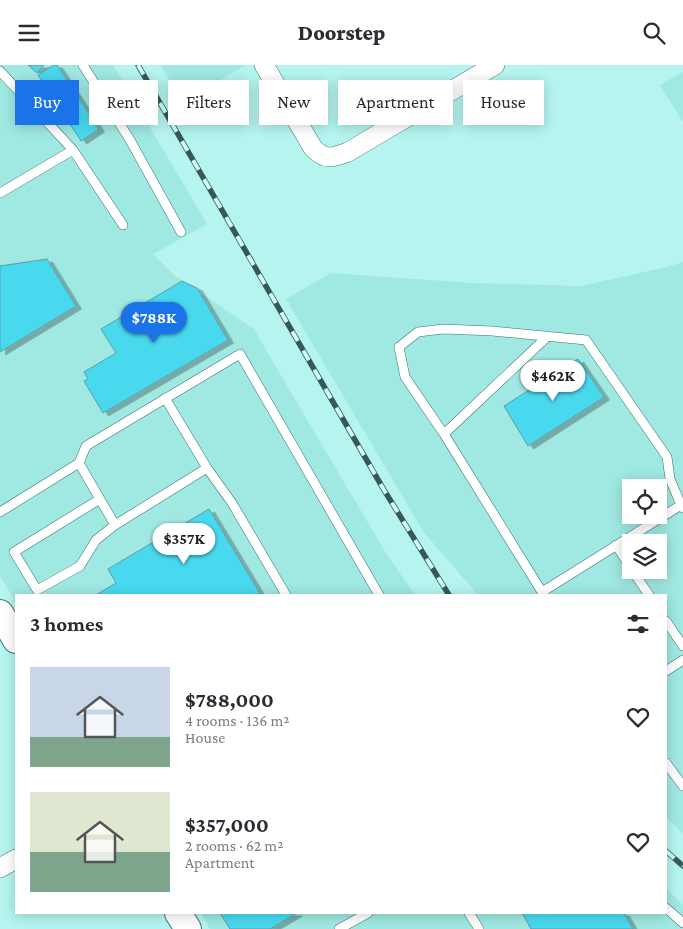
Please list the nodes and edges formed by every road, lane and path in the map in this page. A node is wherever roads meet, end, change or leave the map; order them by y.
1 (83, 65) edge
2 (494, 65) edge
3 (269, 67) edge
4 (0, 71) edge
5 (73, 150) junction
6 (0, 193) edge
7 (123, 225) dead end
8 (181, 232) dead end
9 (548, 336) junction
10 (165, 398) junction
11 (444, 434) junction
12 (79, 463) junction
13 (207, 468) junction
14 (100, 499) junction
15 (682, 506) edge
16 (0, 512) edge
17 (116, 525) junction
18 (616, 545) junction
19 (622, 554) edge
20 (639, 579) edge
21 (543, 593) edge
22 (285, 594) edge
23 (378, 594) edge
24 (648, 594) edge
25 (0, 613) edge
26 (667, 623) edge
27 (15, 638) edge
28 (683, 647) edge
29 (683, 660) edge
30 (667, 670) edge
31 (667, 764) edge
32 (683, 786) edge
33 (15, 860) edge
34 (0, 868) edge
35 (667, 909) edge
36 (179, 914) edge
37 (366, 914) edge
38 (470, 914) edge
39 (683, 923) edge
40 (188, 929) edge
41 (339, 929) edge
42 (479, 929) edge

1 - 8 lane
2 - 3 street
4 - 5 lane
5 - 6 lane
5 - 7 lane
9 - 11 lane
9 - 11 lane
9 - 15 lane
10 - 12 lane
10 - 13 lane
10 - 23 lane
11 - 21 lane
12 - 14 lane
12 - 16 lane
13 - 17 lane
13 - 22 lane
14 - 17 lane
14 - 17 lane
15 - 18 lane
18 - 19 lane
18 - 21 lane
20 - 24 lane
25 - 27 street
26 - 28 lane
29 - 30 lane
31 - 32 lane
33 - 34 street
35 - 39 lane
36 - 40 street
37 - 41 lane
38 - 42 lane

